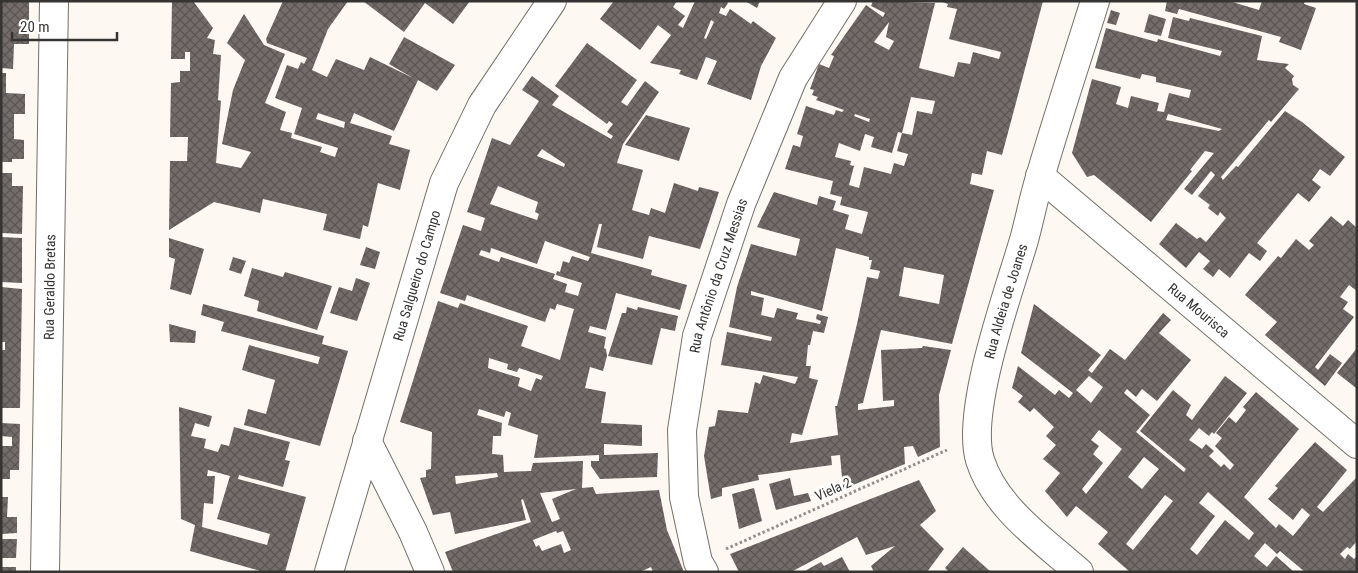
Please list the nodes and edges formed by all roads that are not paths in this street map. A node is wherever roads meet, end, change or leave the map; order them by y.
1 (54, 1) edge
2 (552, 1) edge
3 (842, 1) edge
4 (1095, 1) edge
5 (1040, 176) junction
6 (367, 440) junction
7 (1357, 444) edge
8 (701, 567) edge
9 (45, 572) edge
10 (329, 572) edge
11 (430, 572) edge
12 (1079, 572) edge

1 - 9 street, Rua Geraldo Bretas
2 - 6 street, Rua Salgueiro do Campo
3 - 8 street, Rua Antônio da Cruz Messias
4 - 5 street, Rua Aldeia de Joanes
5 - 7 street, Rua Mourisca
5 - 12 street, Rua Aldeia de Joanes
6 - 10 street, Rua Salgueiro do Campo
6 - 11 street

